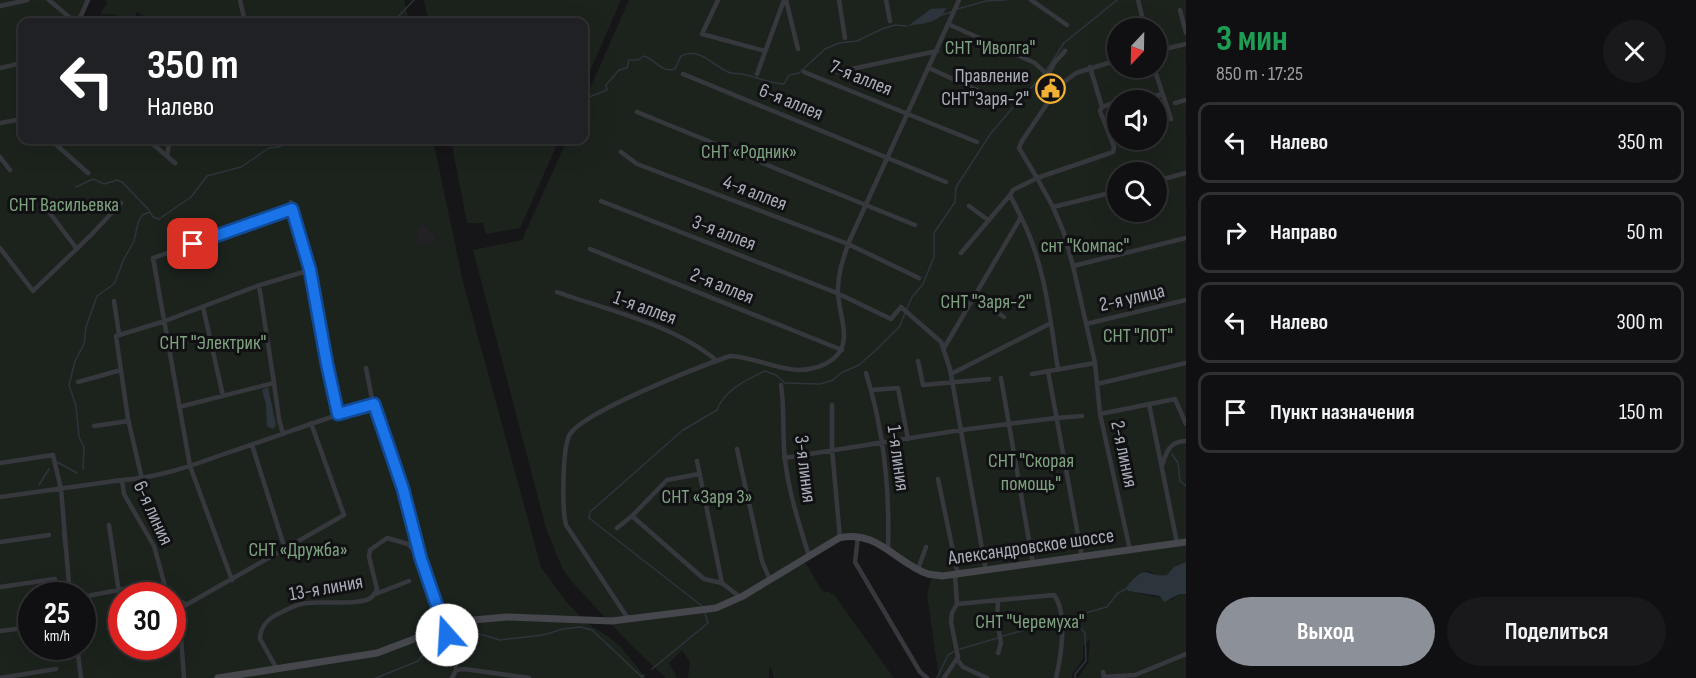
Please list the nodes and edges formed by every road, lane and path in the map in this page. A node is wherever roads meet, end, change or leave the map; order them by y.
1 (27, 0) edge
2 (49, 0) edge
3 (88, 0) edge
4 (240, 0) edge
5 (718, 0) edge
6 (785, 0) edge
7 (839, 0) edge
8 (886, 0) edge
9 (959, 0) edge
10 (1031, 0) edge
11 (1138, 0) edge
12 (0, 6) edge
13 (1180, 10) dead end
14 (71, 18) edge
15 (78, 18) edge
16 (242, 18) edge
17 (1142, 18) edge
18 (890, 21) dead end
19 (948, 24) junction
20 (1067, 25) dead end
21 (1186, 33) edge
22 (845, 38) dead end
23 (1186, 45) edge
24 (798, 49) dead end
25 (1167, 49) edge
26 (765, 51) junction
27 (937, 51) junction
28 (1065, 51) dead end
29 (1107, 63) edge
30 (18, 64) edge
31 (1090, 67) junction
32 (0, 68) edge
33 (929, 68) junction
34 (804, 72) dead end
35 (837, 72) dead end
36 (1046, 73) junction
37 (683, 74) dead end
38 (757, 74) dead end
39 (1059, 86) junction
40 (1186, 100) edge
41 (1003, 102) dead end
42 (1175, 103) dead end
43 (1107, 105) edge
44 (1102, 107) junction
45 (1167, 108) edge
46 (637, 112) dead end
47 (907, 113) junction
48 (1171, 119) dead end
49 (18, 120) edge
50 (0, 123) edge
51 (977, 142) dead end
52 (55, 144) edge
53 (152, 144) edge
54 (169, 144) edge
55 (621, 152) dead end
56 (167, 157) junction
57 (0, 158) edge
58 (887, 158) junction
59 (175, 163) dead end
60 (10, 170) dead end
61 (88, 173) dead end
62 (1186, 173) edge
63 (1037, 178) junction
64 (1167, 178) edge
65 (946, 182) dead end
66 (1107, 194) edge
67 (1010, 195) junction
68 (601, 201) dead end
69 (291, 202) dead end
70 (121, 203) dead end
71 (866, 204) junction
72 (969, 206) dead end
73 (1053, 207) junction
74 (46, 208) dead end
75 (292, 209) junction
76 (1021, 217) junction
77 (988, 219) junction
78 (915, 225) dead end
79 (1186, 238) edge
80 (848, 244) junction
81 (0, 248) edge
82 (77, 249) junction
83 (590, 249) dead end
84 (961, 253) dead end
85 (1073, 266) junction
86 (310, 270) junction
87 (919, 278) dead end
88 (259, 285) junction
89 (557, 292) dead end
90 (837, 292) junction
91 (974, 297) junction
92 (1186, 300) edge
93 (114, 301) dead end
94 (203, 307) junction
95 (1004, 317) dead end
96 (165, 321) junction
97 (1051, 322) junction
98 (1086, 324) junction
99 (119, 334) junction
100 (944, 348) junction
101 (842, 350) junction
102 (717, 361) junction
103 (918, 361) dead end
104 (1095, 363) junction
105 (1186, 363) edge
106 (366, 368) dead end
107 (121, 370) junction
108 (1058, 370) junction
109 (1048, 371) junction
110 (866, 373) dead end
111 (951, 374) junction
112 (1032, 374) dead end
113 (1001, 378) dead end
114 (989, 379) dead end
115 (78, 382) dead end
116 (274, 383) junction
117 (953, 384) junction
118 (1097, 384) junction
119 (781, 385) dead end
120 (872, 390) junction
121 (223, 396) junction
122 (374, 404) junction
123 (832, 405) dead end
124 (1149, 405) junction
125 (179, 407) junction
126 (338, 414) junction
127 (1100, 414) junction
128 (1082, 416) dead end
129 (1056, 418) junction
130 (129, 421) junction
131 (311, 423) junction
132 (1009, 424) junction
133 (1186, 424) edge
134 (93, 426) dead end
135 (961, 430) junction
136 (283, 434) junction
137 (1155, 438) junction
138 (908, 439) junction
139 (1186, 441) edge
140 (882, 443) junction
141 (252, 445) junction
142 (737, 449) dead end
143 (832, 449) junction
144 (1168, 449) junction
145 (784, 458) junction
146 (696, 461) dead end
147 (0, 463) edge
148 (190, 466) junction
149 (1161, 470) junction
150 (699, 474) junction
151 (142, 478) junction
152 (938, 479) dead end
153 (122, 480) junction
154 (61, 489) junction
155 (0, 497) edge
156 (632, 516) junction
157 (109, 525) dead end
158 (617, 528) dead end
159 (49, 535) dead end
160 (858, 536) junction
161 (840, 538) junction
162 (0, 542) edge
163 (1186, 542) edge
164 (1177, 543) junction
165 (926, 547) dead end
166 (285, 549) junction
167 (888, 550) junction
168 (1130, 550) junction
169 (809, 556) junction
170 (1082, 557) junction
171 (421, 559) junction
172 (1033, 564) junction
173 (918, 568) junction
174 (986, 571) junction
175 (956, 575) junction
176 (55, 579) dead end
177 (232, 580) junction
178 (770, 580) junction
179 (409, 581) dead end
180 (69, 582) edge
181 (117, 582) edge
182 (166, 582) edge
183 (722, 583) junction
184 (0, 587) edge
185 (373, 595) junction
186 (740, 597) junction
187 (998, 600) junction
188 (957, 604) junction
189 (186, 605) edge
190 (629, 620) junction
191 (443, 627) junction
192 (18, 629) edge
193 (0, 631) edge
194 (998, 653) dead end
195 (1186, 654) edge
196 (957, 659) junction
197 (78, 660) edge
198 (183, 660) edge
199 (56, 669) dead end
200 (277, 669) junction
201 (456, 670) junction
202 (1103, 672) dead end
203 (504, 676) edge
204 (232, 677) edge
205 (1121, 677) edge
206 (0, 678) edge
207 (81, 678) edge
208 (184, 678) edge
209 (218, 678) edge
210 (452, 678) edge
211 (528, 678) edge
212 (927, 678) edge
213 (944, 678) edge
214 (987, 678) edge
215 (1056, 678) edge

1 - 12 street
2 - 14 street
3 - 15 street
4 - 16 street
5 - 26 street
6 - 24 street
6 - 26 street
7 - 22 street
8 - 18 street
9 - 19 street
10 - 20 street
11 - 17 street
13 - 21 street
19 - 27 street
19 - 36 street
23 - 25 street
26 - 38 street
27 - 33 street
27 - 35 street
28 - 36 street
29 - 31 street
30 - 32 street
31 - 39 street
31 - 44 street
33 - 41 street
33 - 47 street
34 - 47 street, 7-я аллея
36 - 39 street
37 - 58 street, 6-я аллея
39 - 63 street, 2-я линия
40 - 42 street
43 - 44 street
44 - 63 street
45 - 48 street
46 - 71 street
47 - 51 street, 7-я аллея
47 - 58 street
49 - 50 street
52 - 61 street
53 - 56 street
54 - 56 street
55 - 80 street, 4-я аллея
56 - 59 street
57 - 60 street
58 - 65 street, 6-я аллея
58 - 71 street
62 - 64 street
63 - 67 street
63 - 73 street, 2-я линия
66 - 73 street
67 - 76 street
67 - 77 street
68 - 90 street, 3-я аллея
69 - 75 street
70 - 82 street
71 - 78 street
71 - 80 street
72 - 77 street
73 - 85 street, 2-я линия
74 - 82 street
75 - 86 street
75 - 96 street
76 - 91 street
76 - 97 street
77 - 84 street
79 - 85 street
80 - 87 street
80 - 90 street
81 - 82 street
83 - 101 street, 2-я аллея
85 - 98 street, 2-я линия
86 - 88 street
86 - 126 street
88 - 94 street
88 - 116 street
89 - 102 street, 1-я аллея
90 - 100 street
90 - 101 street
91 - 95 street
91 - 100 street
92 - 98 street, 2-я улица
93 - 99 street
94 - 96 street
94 - 121 street
96 - 99 street
96 - 125 street
97 - 108 street
97 - 111 street
98 - 104 street, 2-я линия
99 - 107 street
100 - 111 street
101 - 102 street
102 - 190 street
103 - 117 street
104 - 108 street
104 - 118 street, 2-я линия
105 - 118 street
106 - 122 street
107 - 115 street
107 - 130 street
108 - 109 street
109 - 112 street
109 - 129 street
110 - 120 street, 1-я линия
111 - 117 street
113 - 132 street
114 - 117 street
116 - 121 street
116 - 136 street
117 - 135 street
118 - 127 street, 2-я линия
119 - 145 street, 3-я линия
120 - 138 street
120 - 140 street, 1-я линия
121 - 125 street
122 - 126 street
122 - 171 street
123 - 143 street
124 - 127 street
124 - 133 street
124 - 137 street
125 - 148 street
126 - 131 street
127 - 168 street, 2-я линия
128 - 129 street
129 - 132 street
129 - 170 street
130 - 134 street
130 - 151 street
131 - 136 street
131 - 166 street
132 - 135 street
132 - 172 street
135 - 138 street
135 - 174 street
136 - 141 street
137 - 144 street
137 - 149 street
138 - 140 street
139 - 144 street
140 - 143 street
140 - 167 street, 1-я линия
141 - 148 street
141 - 166 street
142 - 178 street
143 - 145 street
143 - 161 street
144 - 149 street
145 - 169 street, 3-я линия
146 - 150 street
147 - 154 street
148 - 151 street
148 - 177 street
149 - 164 street
150 - 156 street
150 - 183 street
151 - 153 street
152 - 175 street
153 - 154 street
153 - 182 street, 6-я линия
154 - 155 street
154 - 180 street
156 - 158 street
156 - 183 street
157 - 181 street
159 - 162 street
160 - 161 street
160 - 167 street, Александровское шоссе
160 - 212 street
161 - 169 street
163 - 164 street, Александровское шоссе
164 - 168 street, Александровское шоссе
165 - 173 street
166 - 177 street
167 - 173 street, Александровское шоссе
168 - 170 street, Александровское шоссе
169 - 178 street
170 - 172 street, Александровское шоссе
171 - 185 street, 13-я линия
171 - 191 street
172 - 174 street, Александровское шоссе
173 - 175 street, Александровское шоссе
174 - 175 street, Александровское шоссе
175 - 188 street
176 - 184 street
177 - 189 street
178 - 186 street
179 - 185 street
183 - 186 street
185 - 200 street, 13-я линия
186 - 190 street
187 - 188 street
187 - 194 street
187 - 215 street
188 - 196 street
190 - 191 street
191 - 200 street
191 - 201 street
192 - 193 street
195 - 205 street
196 - 213 street
196 - 214 street
197 - 207 street
198 - 208 street
199 - 206 street
200 - 204 street
201 - 203 street
201 - 210 street
202 - 205 street
203 - 211 street
204 - 209 street

